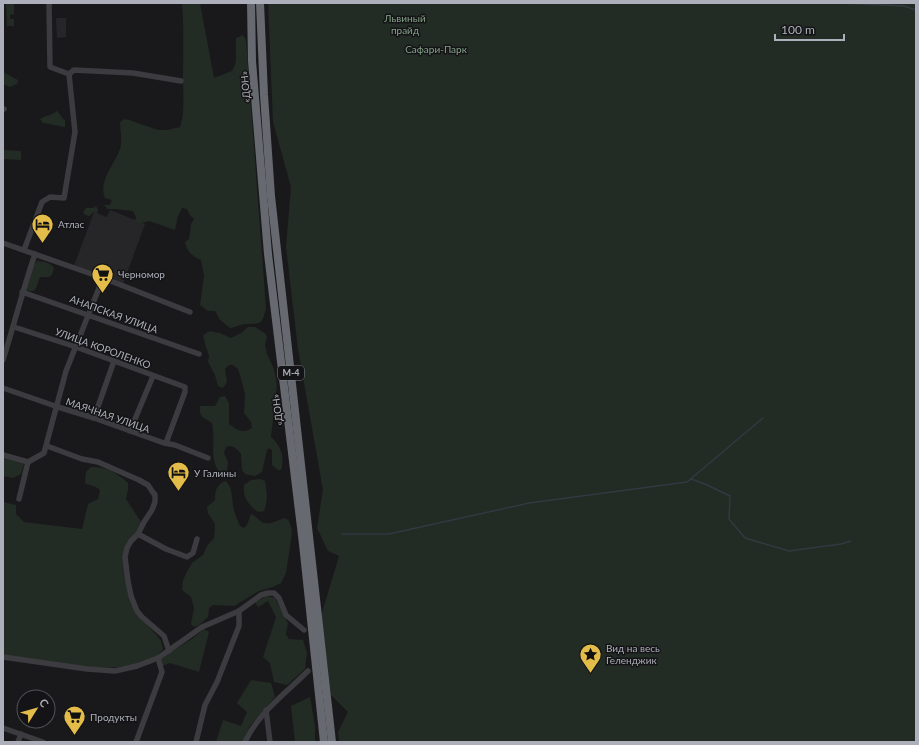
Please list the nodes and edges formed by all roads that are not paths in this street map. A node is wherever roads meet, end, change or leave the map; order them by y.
1 (49, 3) edge
2 (251, 3) edge
3 (260, 3) edge
4 (68, 74) junction
5 (181, 81) dead end
6 (3, 242) edge
7 (24, 250) junction
8 (35, 254) junction
9 (103, 278) junction
10 (22, 292) junction
11 (190, 312) dead end
12 (88, 314) junction
13 (14, 327) junction
14 (76, 347) junction
15 (199, 354) dead end
16 (3, 360) edge
17 (114, 361) junction
18 (153, 376) junction
19 (3, 388) edge
20 (58, 407) junction
21 (94, 418) junction
22 (130, 431) junction
23 (166, 443) junction
24 (47, 446) junction
25 (3, 455) edge
26 (208, 458) dead end
27 (28, 462) junction
28 (19, 499) dead end
29 (138, 534) junction
30 (197, 539) dead end
31 (239, 611) junction
32 (304, 630) dead end
33 (169, 651) junction
34 (3, 657) edge
35 (158, 658) junction
36 (308, 671) dead end
37 (266, 710) junction
38 (3, 728) edge
39 (22, 734) junction
40 (18, 742) edge
41 (43, 742) edge
42 (136, 742) edge
43 (196, 742) edge
44 (245, 742) edge
45 (270, 742) edge
46 (324, 742) edge
47 (332, 742) edge

1 - 4 street
2 - 46 highway, «ДОН» / М-4
3 - 47 highway, «ДОН» / М-4
4 - 5 street
4 - 7 street
6 - 7 street
7 - 8 street
8 - 9 street
8 - 10 street
9 - 11 street
9 - 12 street
10 - 12 street, АНАПСКАЯ УЛИЦА
10 - 13 street
12 - 14 street
12 - 15 street, АНАПСКАЯ УЛИЦА
13 - 14 street, УЛИЦА КОРОЛЕНКО
13 - 16 street
14 - 17 street, УЛИЦА КОРОЛЕНКО
14 - 20 street
17 - 18 street, УЛИЦА КОРОЛЕНКО
17 - 21 street
18 - 22 street
18 - 23 street, УЛИЦА КОРОЛЕНКО
19 - 20 street, МАЯЧНАЯ УЛИЦА
20 - 21 street, МАЯЧНАЯ УЛИЦА
20 - 24 street
21 - 22 street, МАЯЧНАЯ УЛИЦА
22 - 23 street, МАЯЧНАЯ УЛИЦА
23 - 26 street, МАЯЧНАЯ УЛИЦА
24 - 27 street
24 - 29 street
25 - 27 street
27 - 28 street
29 - 30 street
29 - 33 street
31 - 32 street
31 - 33 street
31 - 43 street
33 - 35 street
34 - 35 street
35 - 42 street
36 - 37 street
37 - 44 street
37 - 45 street
38 - 39 street
39 - 40 street
39 - 41 street

